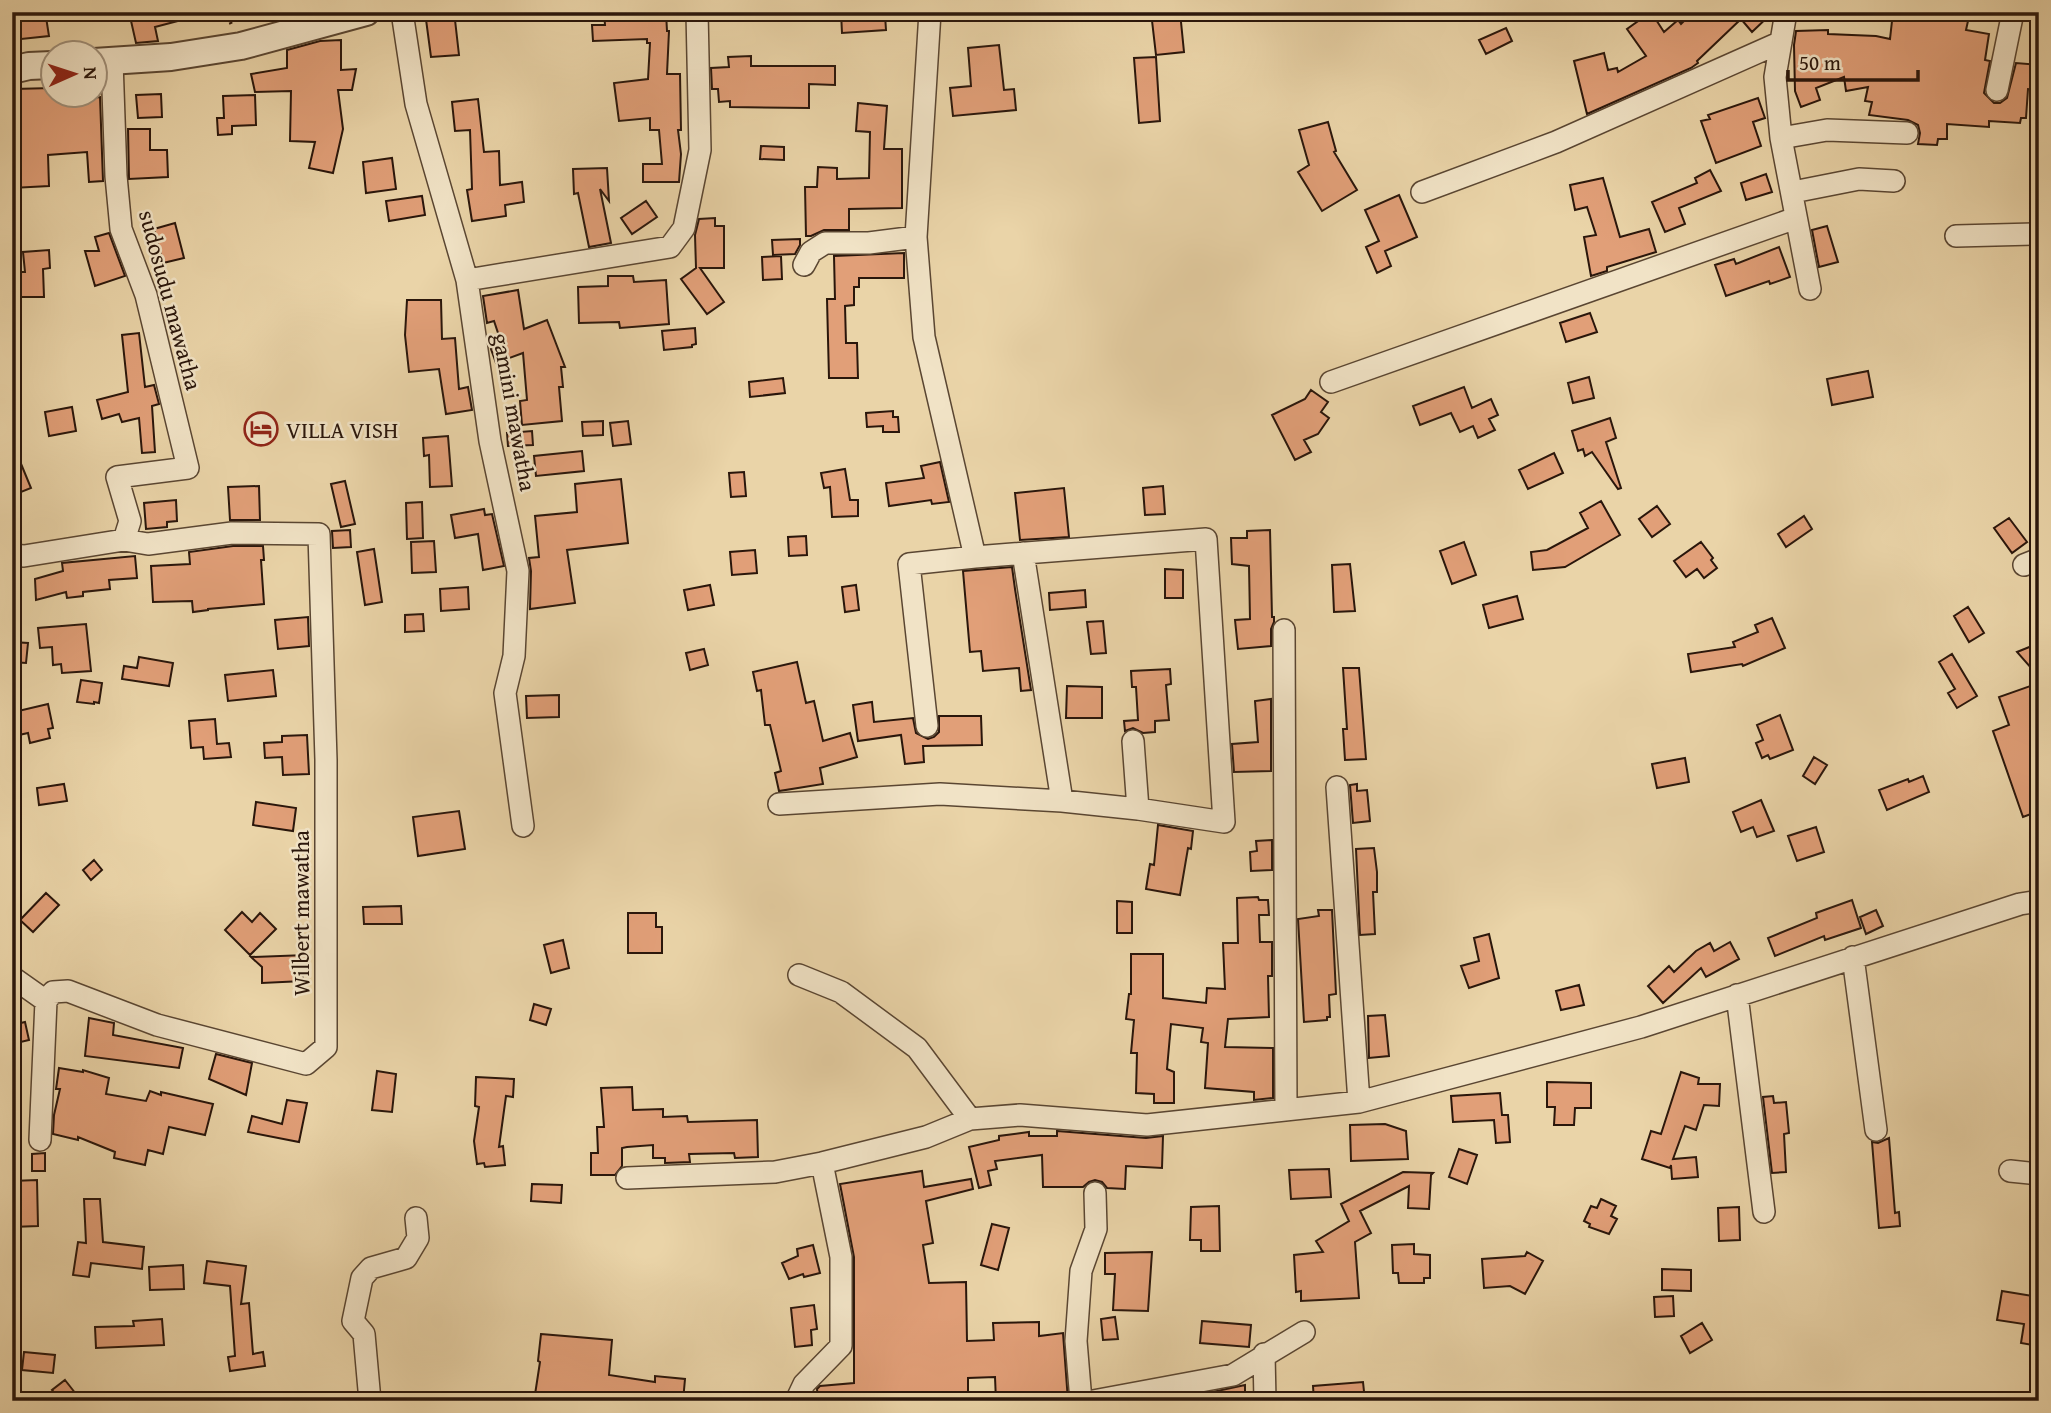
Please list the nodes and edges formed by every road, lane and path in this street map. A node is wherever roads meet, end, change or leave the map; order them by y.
1 (366, 12) edge
2 (402, 12) edge
3 (697, 12) edge
4 (930, 12) edge
5 (1786, 12) edge
6 (2013, 12) edge
7 (1781, 42) junction
8 (108, 62) edge
9 (38, 66) edge
10 (12, 70) edge
11 (1997, 90) dead end
12 (108, 106) edge
13 (1907, 133) dead end
14 (1780, 138) junction
15 (1894, 181) dead end
16 (1422, 192) dead end
17 (1793, 192) junction
18 (1796, 218) junction
19 (2039, 234) edge
20 (1956, 236) dead end
21 (916, 237) junction
22 (804, 265) dead end
23 (467, 280) junction
24 (1810, 289) dead end
25 (1331, 382) dead end
26 (124, 541) junction
27 (1023, 553) junction
28 (12, 555) edge
29 (975, 557) junction
30 (1284, 630) dead end
31 (927, 726) dead end
32 (1133, 741) dead end
33 (1337, 787) dead end
34 (1062, 801) junction
35 (779, 804) dead end
36 (1138, 809) junction
37 (523, 826) dead end
38 (2039, 901) edge
39 (1853, 957) junction
40 (799, 975) dead end
41 (12, 977) edge
42 (1737, 995) junction
43 (47, 1001) junction
44 (1359, 1102) junction
45 (1286, 1110) junction
46 (970, 1119) junction
47 (1877, 1130) dead end
48 (40, 1140) dead end
49 (822, 1163) junction
50 (2010, 1171) dead end
51 (2039, 1174) edge
52 (627, 1178) dead end
53 (1095, 1193) dead end
54 (1764, 1212) dead end
55 (416, 1218) dead end
56 (1304, 1332) dead end
57 (1264, 1354) junction
58 (370, 1401) edge
59 (796, 1401) edge
60 (1081, 1401) edge
61 (1093, 1401) edge
62 (1265, 1401) edge

1 - 8 street
2 - 23 street, gamini mawatha
3 - 23 street
4 - 21 street
5 - 7 street
6 - 11 street
7 - 14 street
7 - 16 street
9 - 10 street
12 - 26 street, sudosudu mawatha
13 - 14 street
14 - 17 street
15 - 17 street
17 - 18 street
18 - 24 street
18 - 25 street
19 - 20 street
21 - 22 street
21 - 29 street
23 - 37 street, gamini mawatha
26 - 28 street
26 - 43 street, Wilbert mawatha
27 - 29 street
27 - 34 street
27 - 36 street
29 - 31 street
30 - 45 street
32 - 36 street
33 - 44 street
34 - 35 street
34 - 36 street
38 - 39 street
39 - 42 street
39 - 47 street
40 - 46 street
41 - 43 street
42 - 44 street
42 - 54 street
43 - 48 street
44 - 45 street
45 - 46 street
46 - 49 street
49 - 52 street
49 - 59 street
50 - 51 street
53 - 60 street
55 - 58 street
56 - 57 street
57 - 61 street
57 - 62 street

